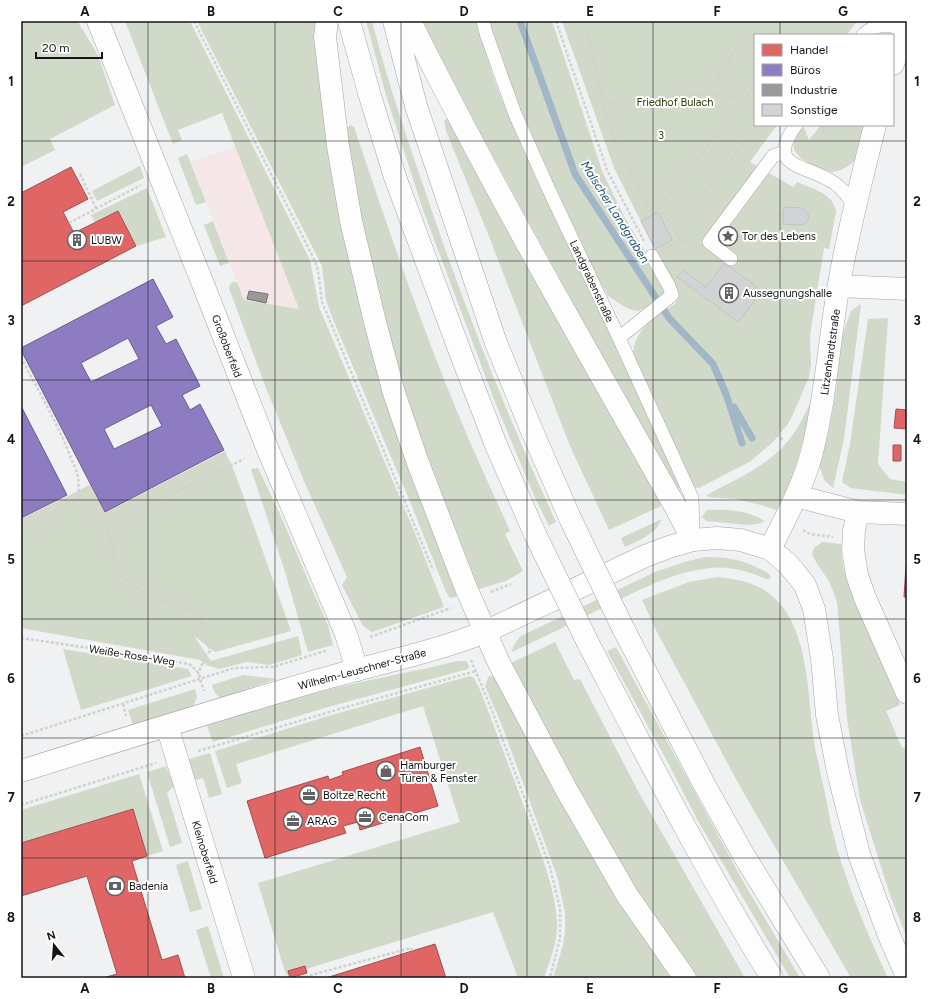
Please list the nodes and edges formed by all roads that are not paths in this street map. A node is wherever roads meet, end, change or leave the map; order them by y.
1 (98, 21) edge
2 (327, 21) edge
3 (349, 21) edge
4 (394, 21) edge
5 (410, 21) edge
6 (483, 21) edge
7 (906, 26) edge
8 (864, 34) edge
9 (894, 61) edge
10 (795, 126) edge
11 (875, 126) edge
12 (785, 152) junction
13 (855, 206) junction
14 (652, 256) road end
15 (731, 259) dead end
16 (838, 286) junction
17 (907, 289) edge
18 (619, 338) junction
19 (796, 496) junction
20 (858, 512) junction
21 (907, 514) edge
22 (693, 540) junction
23 (770, 549) junction
24 (485, 632) junction
25 (357, 670) junction
26 (907, 693) edge
27 (167, 726) junction
28 (21, 771) edge
29 (907, 976) edge
30 (244, 978) edge
31 (685, 978) edge
32 (772, 978) edge
33 (819, 978) edge

1 - 25 main road, Großoberfeld
2 - 24 main road
3 - 32 main road, bridge
4 - 33 main road, bridge
5 - 22 main road
6 - 18 lane, Landgrabenstraße
7 - 8 lane
7 - 9 main road
10 - 12 lane
11 - 13 main road, Litzenhardtstraße
12 - 13 lane
12 - 15 lane
13 - 16 main road, Litzenhardtstraße
14 - 18 lane
16 - 17 main road
16 - 19 main road, Litzenhardtstraße
18 - 22 lane, Landgrabenstraße
19 - 20 main road
19 - 23 main road, Litzenhardtstraße
20 - 21 main road
20 - 26 main road
22 - 23 main road, Wilhelm-Leuschner-Straße
22 - 24 main road, Wilhelm-Leuschner-Straße
23 - 29 main road
24 - 25 main road, Wilhelm-Leuschner-Straße
24 - 31 main road
25 - 27 main road, Wilhelm-Leuschner-Straße
27 - 28 main road, Wilhelm-Leuschner-Straße
27 - 30 main road, Kleinoberfeld

